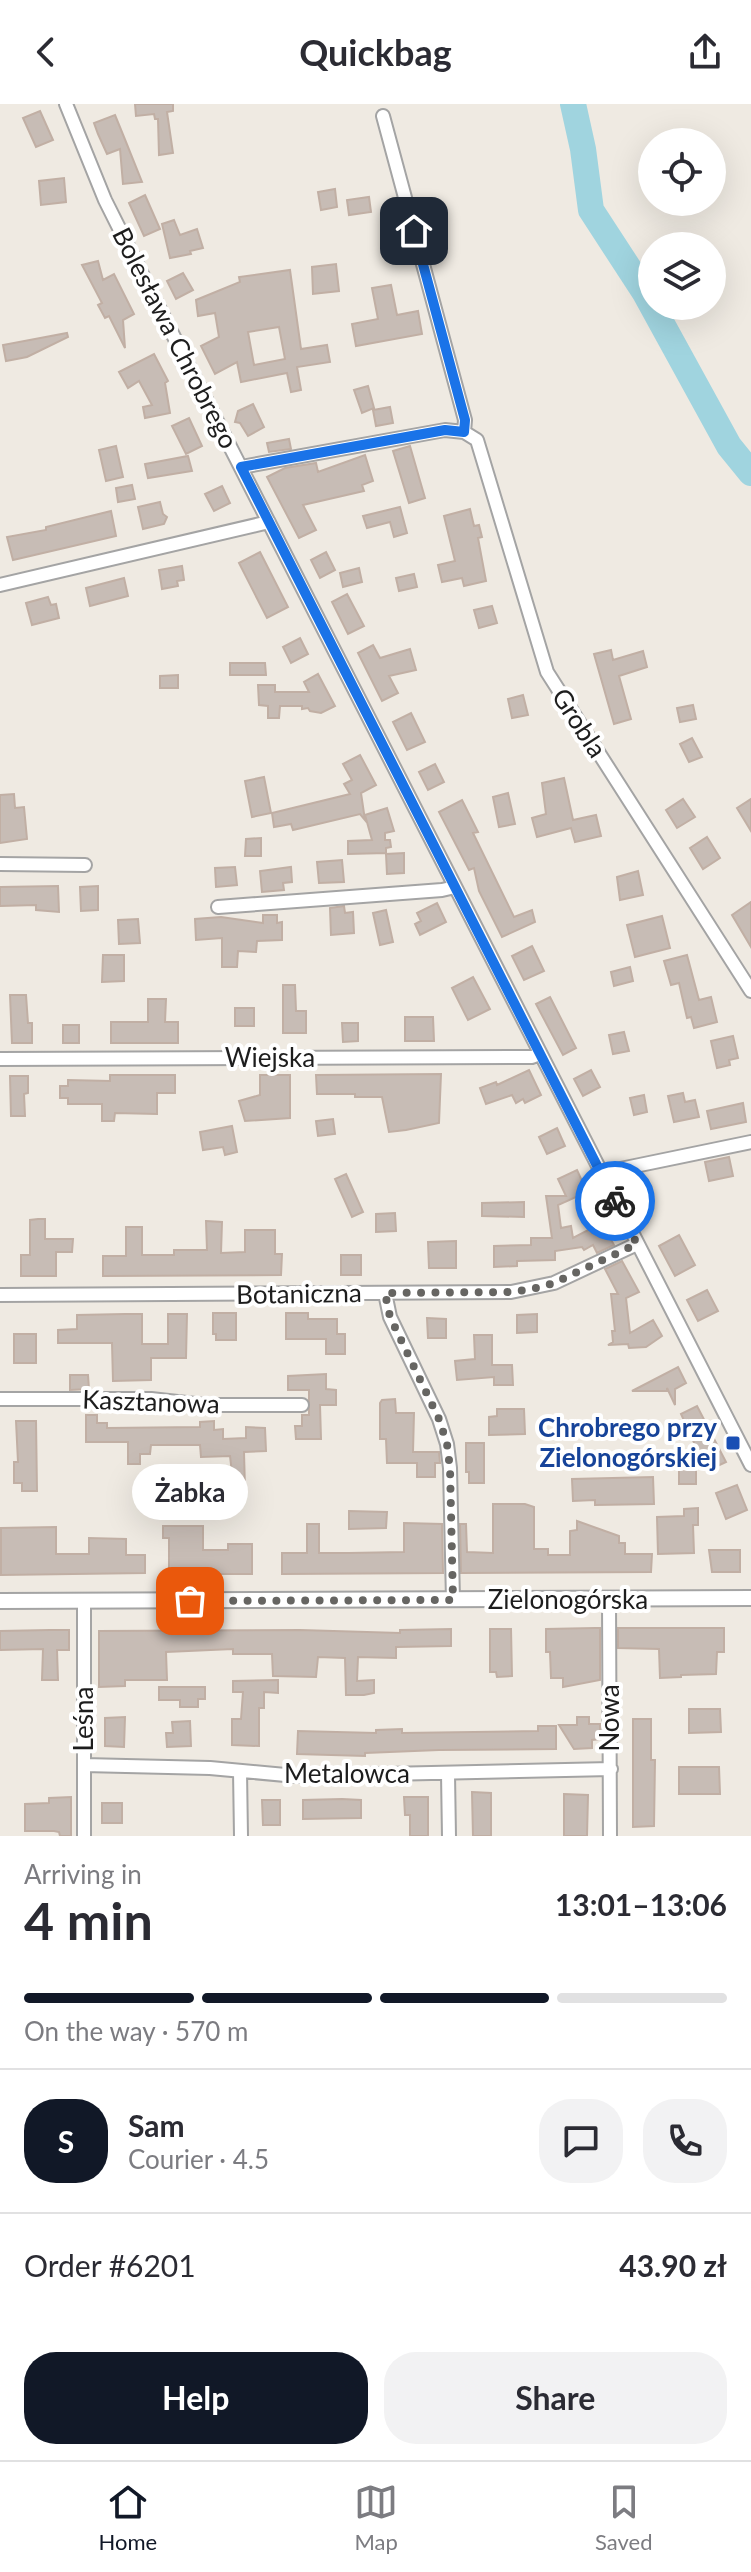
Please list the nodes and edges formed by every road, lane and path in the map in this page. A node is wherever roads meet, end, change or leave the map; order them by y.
1 (66, 104) edge
2 (383, 116) dead end
3 (464, 432) junction
4 (241, 467) junction
5 (269, 522) junction
6 (0, 585) edge
7 (0, 864) edge
8 (85, 865) dead end
9 (455, 887) junction
10 (218, 907) dead end
11 (751, 991) edge
12 (540, 1054) junction
13 (0, 1059) edge
14 (751, 1142) edge
15 (601, 1173) junction
16 (637, 1244) junction
17 (385, 1293) junction
18 (0, 1295) edge
19 (0, 1399) edge
20 (302, 1405) dead end
21 (751, 1465) edge
22 (751, 1598) edge
23 (453, 1600) junction
24 (609, 1600) junction
25 (0, 1601) edge
26 (84, 1601) junction
27 (84, 1765) junction
28 (611, 1769) junction
29 (240, 1771) junction
30 (448, 1774) junction
31 (84, 1836) edge
32 (241, 1836) edge
33 (449, 1836) edge
34 (610, 1836) edge

1 - 4 street, Bolesława Chrobrego
2 - 3 street, Grobla
3 - 4 street
3 - 11 street, Grobla
4 - 5 street, Bolesława Chrobrego
5 - 6 street
5 - 9 street, Bolesława Chrobrego
7 - 8 street
9 - 10 street
9 - 12 street, Bolesława Chrobrego
12 - 13 street, Wiejska
12 - 15 street, Bolesława Chrobrego
14 - 15 street
15 - 16 street, Bolesława Chrobrego
16 - 17 street, Botaniczna
16 - 21 street, Bolesława Chrobrego
17 - 18 street, Botaniczna
17 - 23 street
19 - 20 street, Kasztanowa
22 - 24 street, Zielonogórska
23 - 24 street, Zielonogórska
23 - 26 street, Zielonogórska
24 - 28 street, Nowa
25 - 26 street, Zielonogórska
26 - 27 street, Leśna
27 - 29 street, Metalowca
27 - 31 street, Leśna
28 - 30 street, Metalowca
28 - 34 street, Nowa
29 - 30 street, Metalowca
29 - 32 street
30 - 33 street

